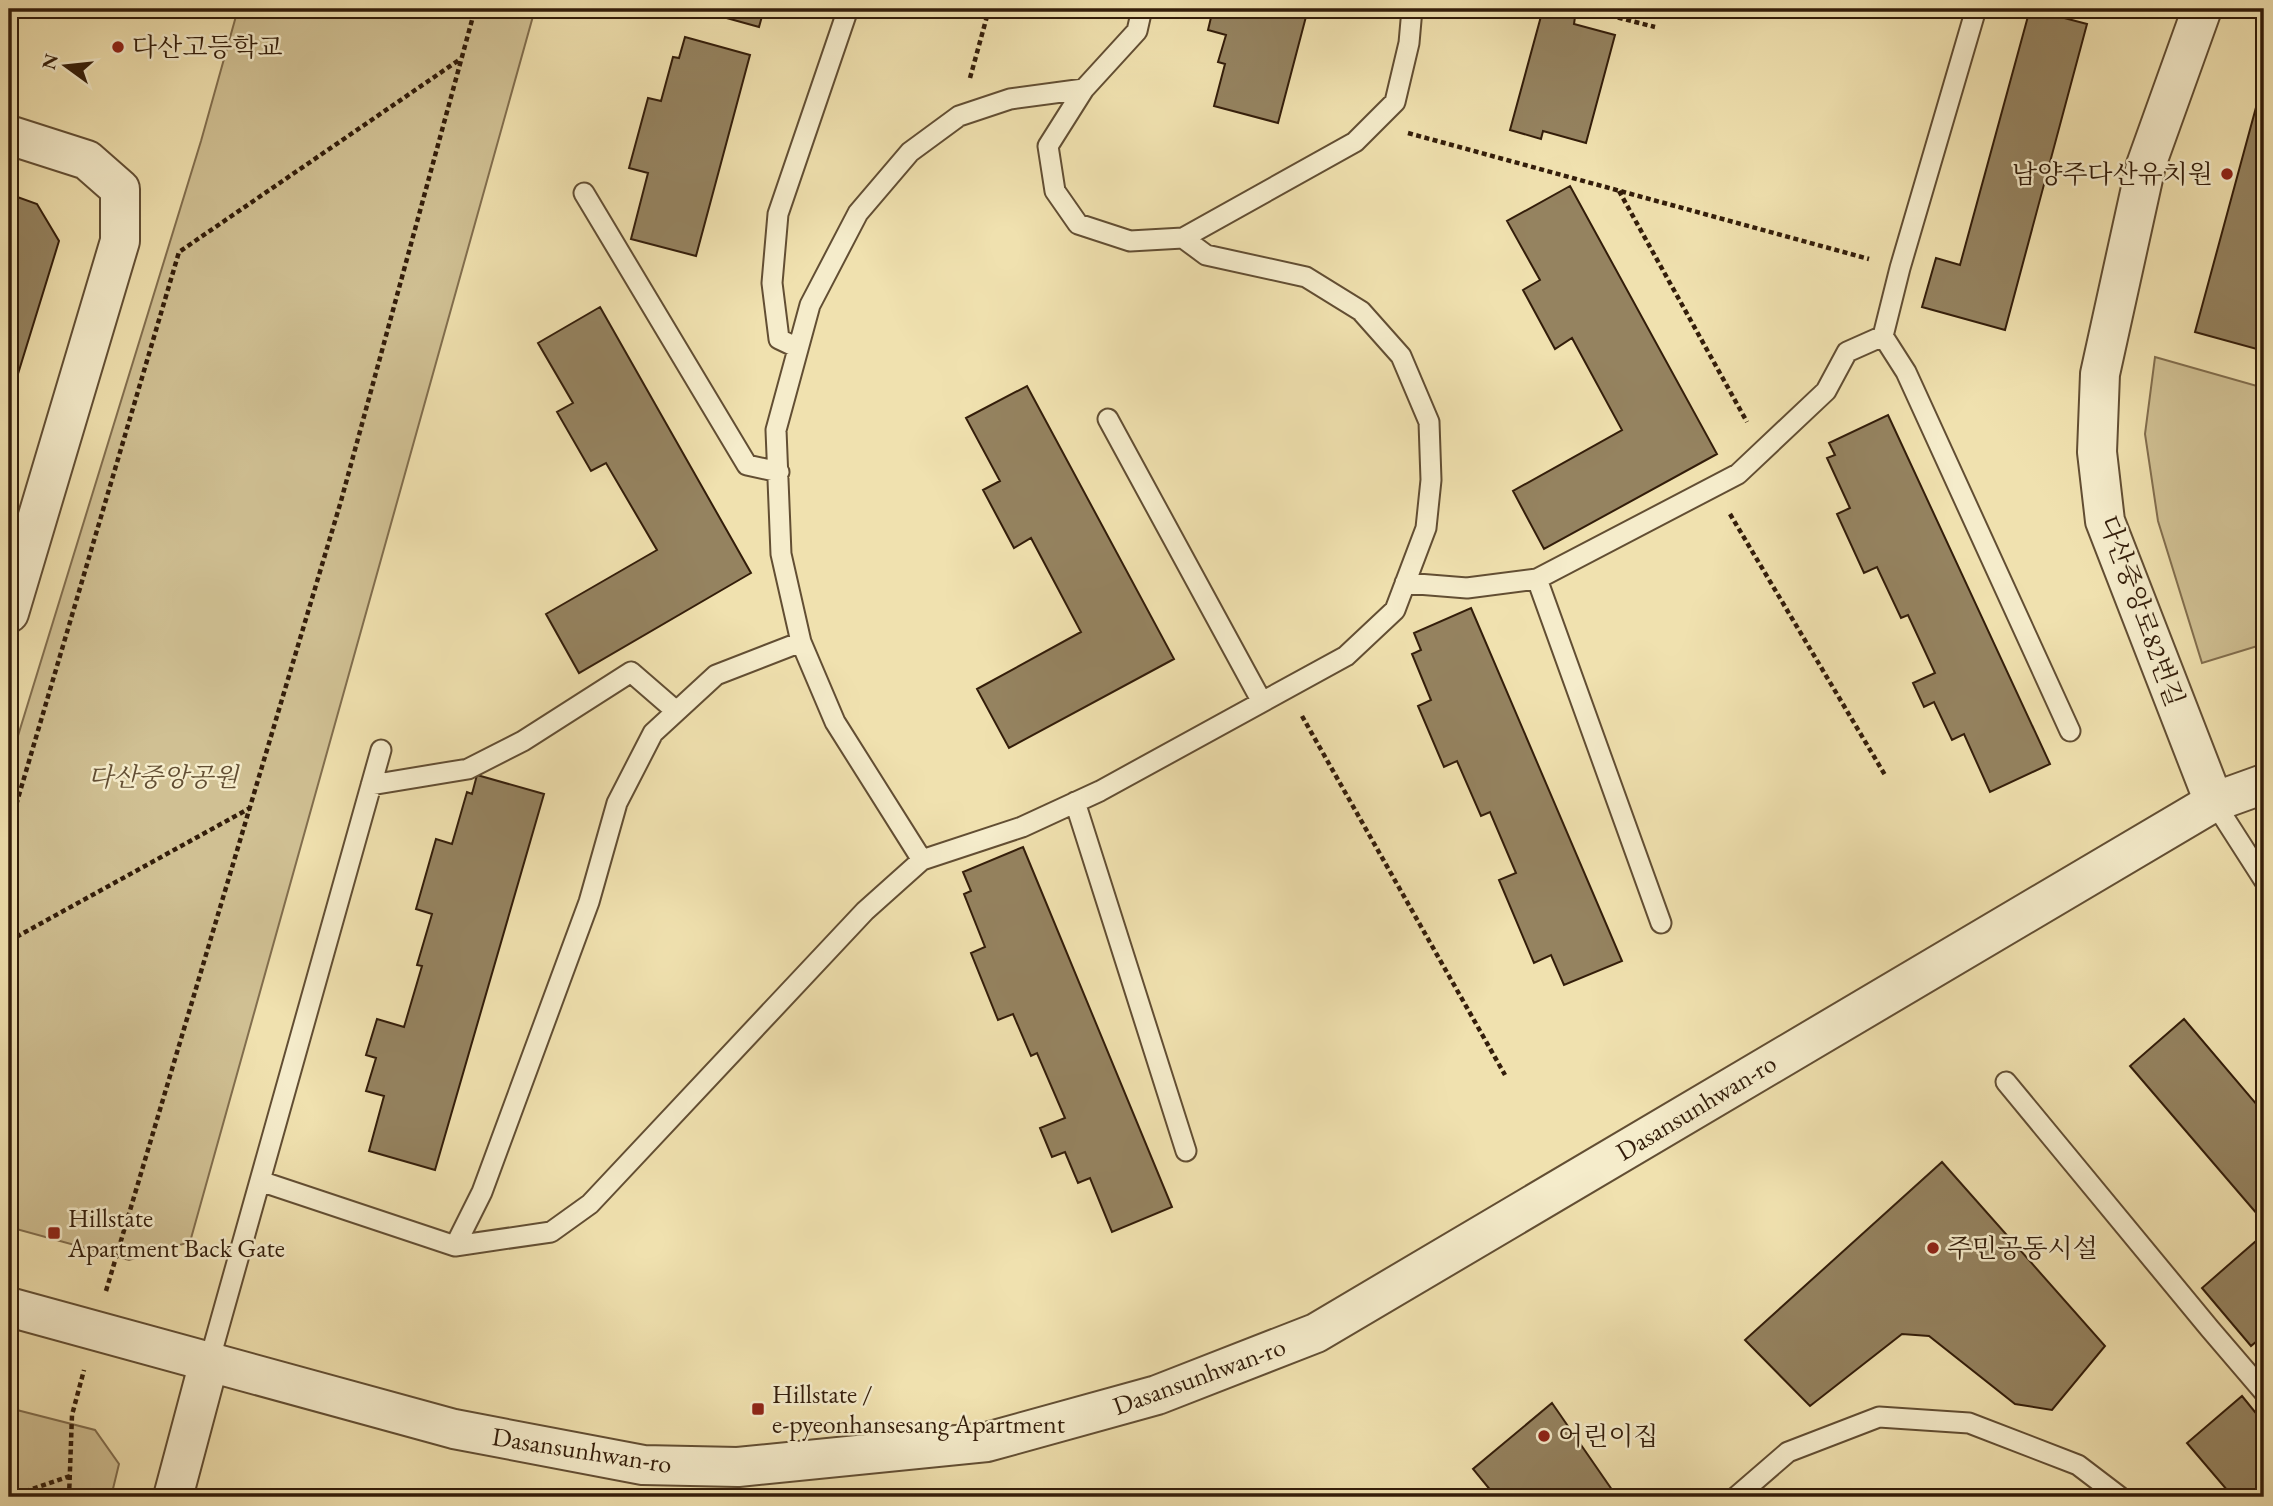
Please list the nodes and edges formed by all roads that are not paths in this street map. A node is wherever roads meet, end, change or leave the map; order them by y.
1 (848, 9) edge
2 (1142, 9) edge
3 (1412, 9) edge
4 (1976, 9) edge
5 (2202, 9) edge
6 (1084, 89) junction
7 (9, 135) edge
8 (584, 194) dead end
9 (1183, 238) junction
10 (1883, 335) junction
11 (798, 348) junction
12 (1108, 419) dead end
13 (779, 472) junction
14 (1537, 579) junction
15 (1405, 583) junction
16 (9, 613) edge
17 (801, 642) junction
18 (1262, 702) junction
19 (676, 711) junction
20 (2070, 731) dead end
21 (381, 750) dead end
22 (2264, 784) edge
23 (371, 785) junction
24 (1076, 802) junction
25 (2214, 802) junction
26 (922, 860) junction
27 (2264, 880) edge
28 (1661, 923) dead end
29 (2006, 1082) dead end
30 (1186, 1152) dead end
31 (260, 1181) junction
32 (455, 1246) junction
33 (9, 1307) edge
34 (209, 1362) junction
35 (2264, 1392) edge
36 (173, 1497) edge
37 (1736, 1497) edge
38 (2120, 1497) edge

1 - 11 lane
2 - 6 lane
3 - 9 lane
4 - 10 lane
5 - 25 street, 다산중앙로82번길
6 - 9 lane
6 - 11 lane
7 - 16 street
8 - 13 lane
9 - 15 lane
10 - 14 lane
10 - 20 lane
11 - 13 lane
12 - 18 lane
13 - 17 lane
14 - 15 lane
14 - 28 lane
15 - 18 lane
17 - 19 lane
17 - 26 lane
18 - 24 lane
19 - 23 lane
19 - 32 lane
21 - 23 lane
22 - 25 street, Dasansunhwan-ro
23 - 31 lane
24 - 26 lane
24 - 30 lane
25 - 27 lane
25 - 34 street, Dasansunhwan-ro
26 - 32 lane
29 - 35 lane
31 - 32 lane
31 - 34 lane
33 - 34 street, Dasansunhwan-ro
34 - 36 street
37 - 38 lane

